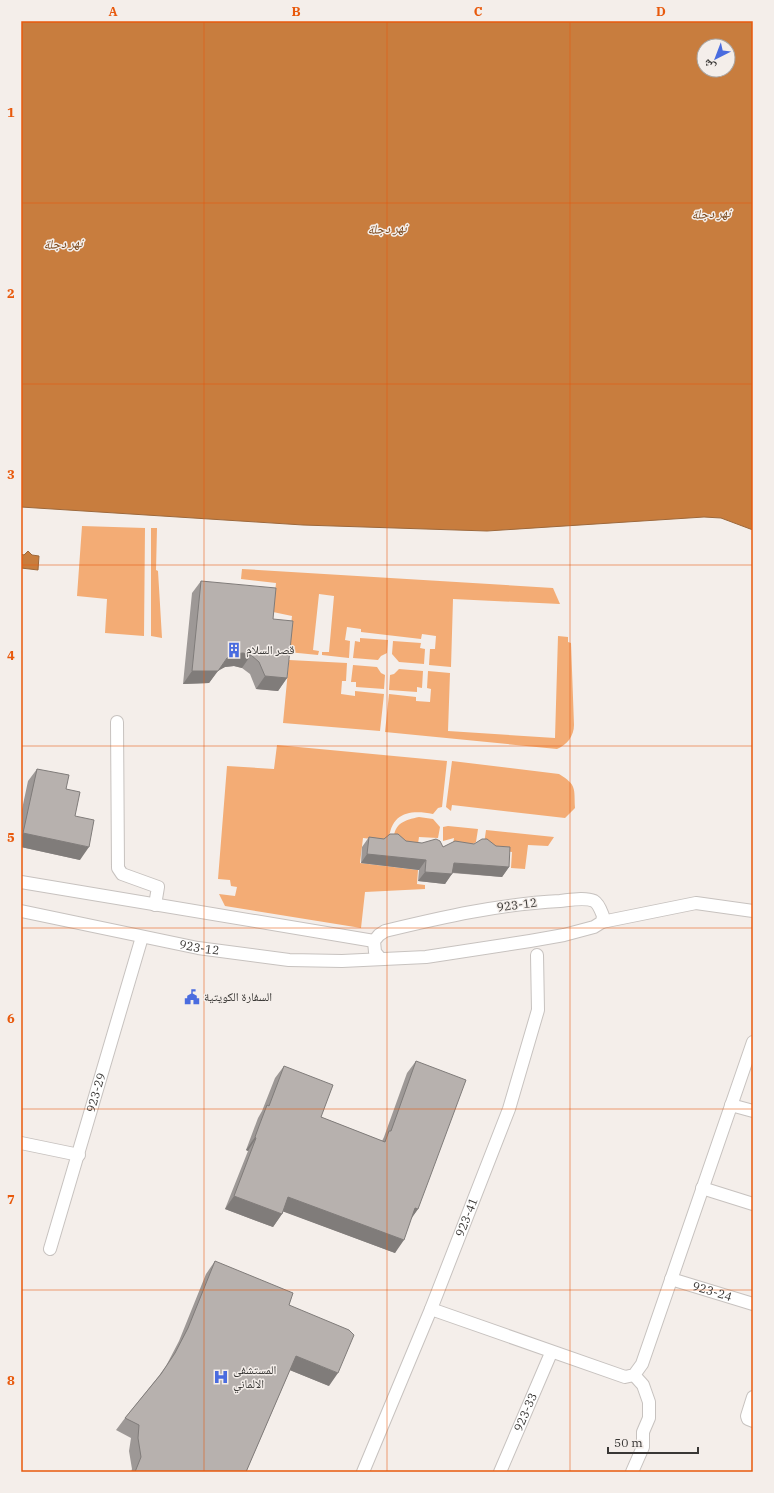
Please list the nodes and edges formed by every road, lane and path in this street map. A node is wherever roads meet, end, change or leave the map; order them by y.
1 (117, 722) dead end
2 (21, 882) edge
3 (155, 905) junction
4 (753, 911) edge
5 (21, 912) edge
6 (602, 922) junction
7 (142, 937) junction
8 (374, 941) junction
9 (537, 954) dead end
10 (380, 958) junction
11 (753, 1042) edge
12 (731, 1105) junction
13 (753, 1111) edge
14 (21, 1144) edge
15 (79, 1155) junction
16 (702, 1188) junction
17 (753, 1204) edge
18 (50, 1249) dead end
19 (671, 1279) junction
20 (753, 1304) edge
21 (431, 1309) junction
22 (551, 1353) junction
23 (634, 1375) junction
24 (753, 1397) edge
25 (753, 1421) edge
26 (362, 1472) edge
27 (500, 1472) edge
28 (632, 1472) edge

1 - 3 street
2 - 3 street
3 - 8 street
4 - 6 street, 923-12
5 - 7 street, 923-12
6 - 8 street, 923-12
6 - 10 street, 923-12
7 - 10 street, 923-12
7 - 15 street, 923-29
8 - 10 street
9 - 21 street, 923-41
11 - 12 street
12 - 13 street
12 - 16 street
14 - 15 street
15 - 18 street, 923-29
16 - 17 street
16 - 19 street
19 - 20 street, 923-24
19 - 23 street
21 - 22 street
21 - 26 street, 923-41
22 - 23 street
22 - 27 street, 923-33
23 - 28 street
24 - 25 street

